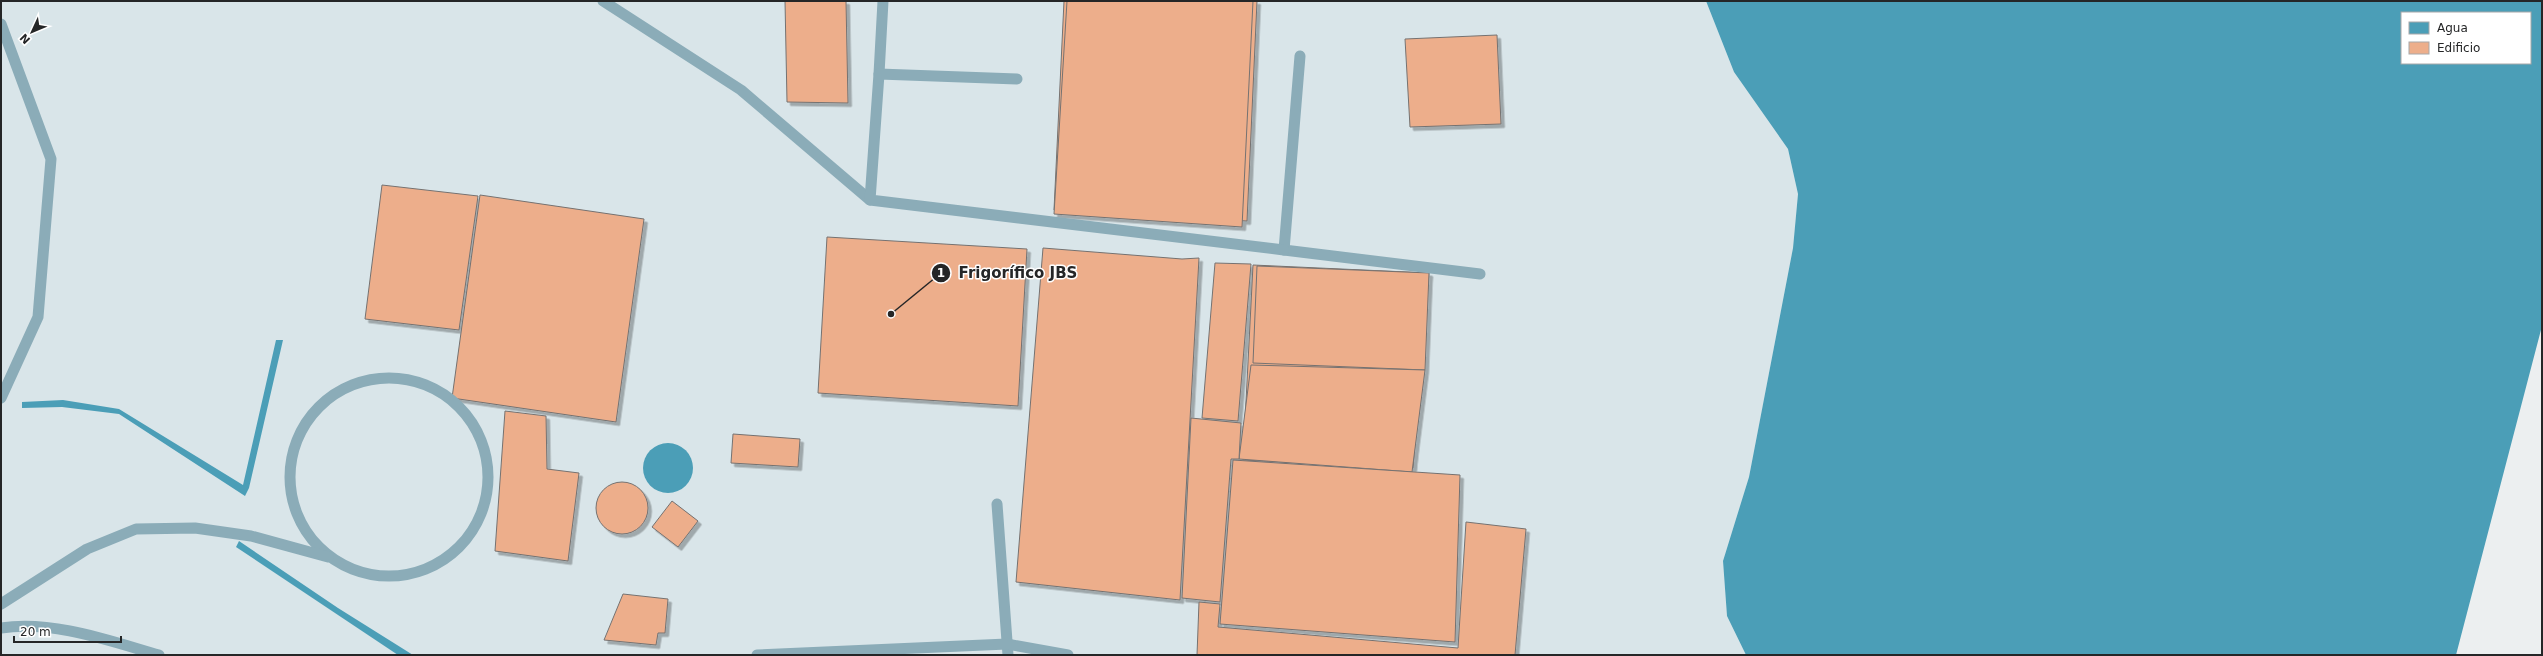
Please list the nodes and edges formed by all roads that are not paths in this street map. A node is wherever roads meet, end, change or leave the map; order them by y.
1 (603, 1) edge
2 (883, 1) edge
3 (1, 24) edge
4 (1300, 56) dead end
5 (878, 74) junction
6 (1017, 79) dead end
7 (870, 200) junction
8 (1284, 250) junction
9 (1480, 274) dead end
10 (1, 398) edge
11 (998, 504) dead end
12 (331, 558) junction
13 (1, 604) edge
14 (1, 628) edge
15 (1008, 650) edge
16 (159, 655) edge
17 (757, 655) edge
18 (1068, 655) edge

1 - 7 lane
2 - 5 lane
3 - 10 lane
4 - 8 lane
5 - 6 lane
5 - 7 lane
7 - 8 lane
8 - 9 lane
11 - 15 lane
12 - 12 lane
12 - 13 lane
14 - 16 lane
15 - 17 lane
15 - 18 lane

